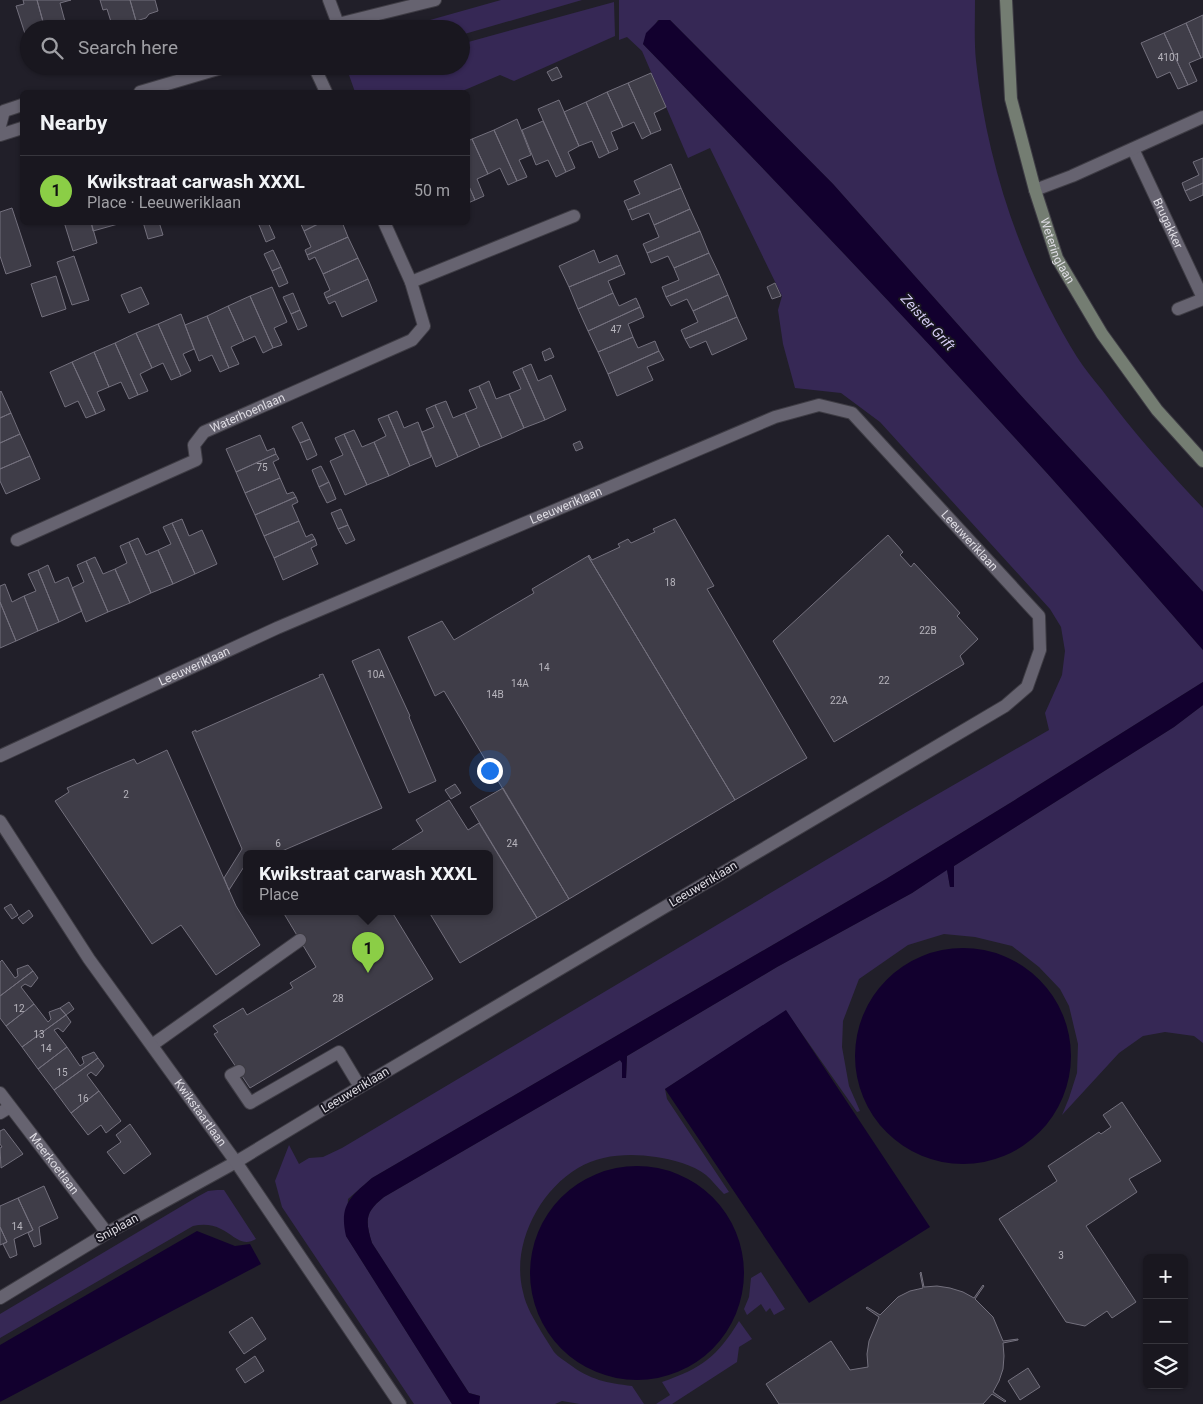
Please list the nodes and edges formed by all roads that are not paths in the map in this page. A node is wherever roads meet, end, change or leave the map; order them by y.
1 (329, 0) edge
2 (435, 0) edge
3 (1006, 0) edge
4 (333, 20) edge
5 (357, 20) edge
6 (198, 75) edge
7 (318, 75) edge
8 (147, 90) edge
9 (325, 90) edge
10 (20, 106) edge
11 (1203, 117) edge
12 (0, 126) edge
13 (20, 129) edge
14 (0, 135) edge
15 (1133, 149) junction
16 (1035, 190) junction
17 (574, 216) dead end
18 (385, 225) edge
19 (411, 282) junction
20 (1203, 298) edge
21 (1178, 308) dead end
22 (1203, 460) edge
23 (17, 540) dead end
24 (0, 756) edge
25 (0, 821) edge
26 (300, 940) dead end
27 (152, 1045) junction
28 (239, 1071) dead end
29 (360, 1087) junction
30 (0, 1093) edge
31 (5, 1110) edge
32 (236, 1162) junction
33 (107, 1233) junction
34 (0, 1298) edge
35 (400, 1404) edge

1 - 4 street
2 - 5 street
3 - 16 street, Weteringlaan
6 - 8 street
7 - 9 street
10 - 12 street
11 - 15 street
13 - 14 street
15 - 16 street
15 - 20 street, Brugakker
16 - 22 street, Weteringlaan
17 - 19 street
18 - 19 street, Waterhoenlaan
19 - 23 street, Waterhoenlaan
20 - 21 street, Brugakker
24 - 29 street, Leeuweriklaan
25 - 27 street, Kwikstaartlaan
26 - 27 street
27 - 32 street, Kwikstaartlaan
28 - 29 street
29 - 32 street, Leeuweriklaan
30 - 31 street, Meerkoetlaan
31 - 33 street, Meerkoetlaan
32 - 33 street, Sniplaan
32 - 35 street, Kwikstaartlaan
33 - 34 street, Sniplaan

